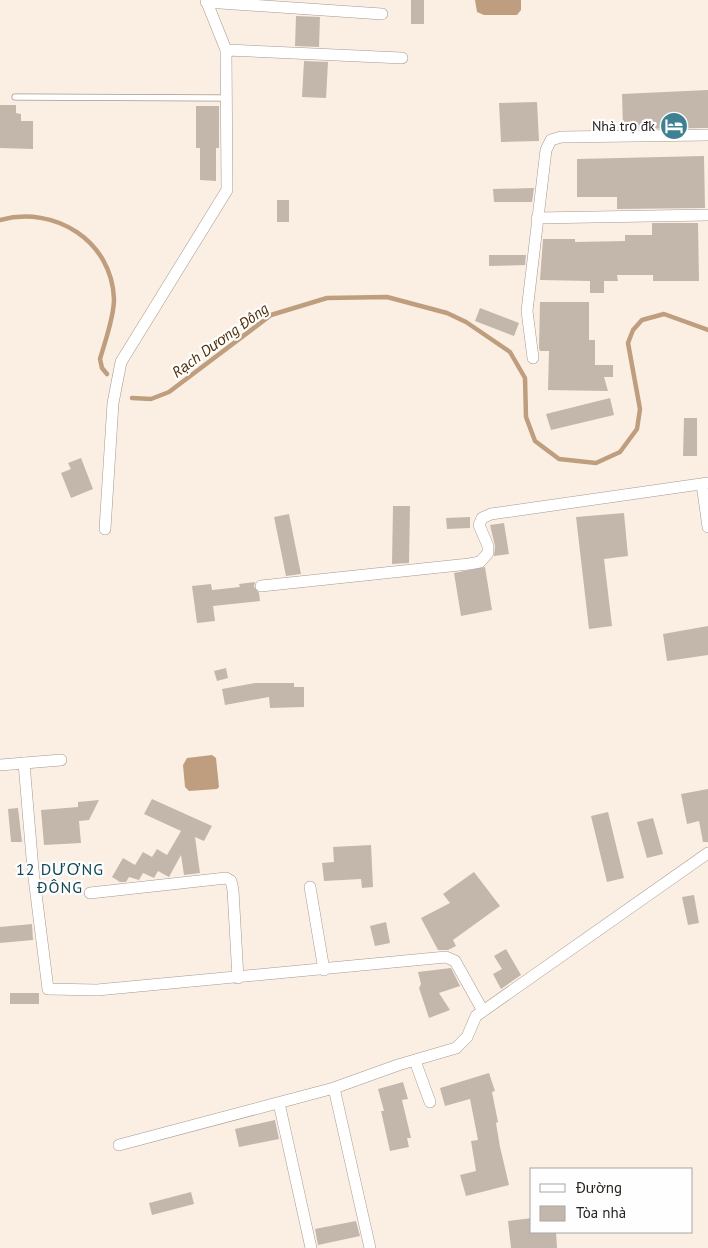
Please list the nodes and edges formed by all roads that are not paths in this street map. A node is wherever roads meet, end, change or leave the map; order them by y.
1 (206, 1) edge
2 (382, 14) dead end
3 (226, 50) junction
4 (402, 58) dead end
5 (15, 96) dead end
6 (225, 98) junction
7 (708, 135) edge
8 (708, 215) edge
9 (537, 218) junction
10 (533, 358) dead end
11 (705, 483) edge
12 (708, 527) edge
13 (105, 529) dead end
14 (260, 586) dead end
15 (61, 760) dead end
16 (24, 763) junction
17 (0, 765) edge
18 (708, 853) edge
19 (310, 887) dead end
20 (90, 893) dead end
21 (324, 970) junction
22 (238, 978) junction
23 (483, 1011) junction
24 (415, 1061) junction
25 (334, 1088) junction
26 (430, 1102) dead end
27 (279, 1103) junction
28 (120, 1145) dead end
29 (311, 1248) edge
30 (370, 1248) edge

1 - 2 street
1 - 3 street
3 - 4 street
3 - 6 street
5 - 6 lane
6 - 13 street
7 - 9 street
8 - 9 street
9 - 10 street
11 - 12 street
11 - 14 street
15 - 16 street
16 - 17 street
16 - 22 street
18 - 23 street
19 - 21 street
20 - 22 street
21 - 22 street
21 - 23 street
23 - 24 street
24 - 25 street
24 - 26 street
25 - 27 street
25 - 30 street
27 - 28 street
27 - 29 street

